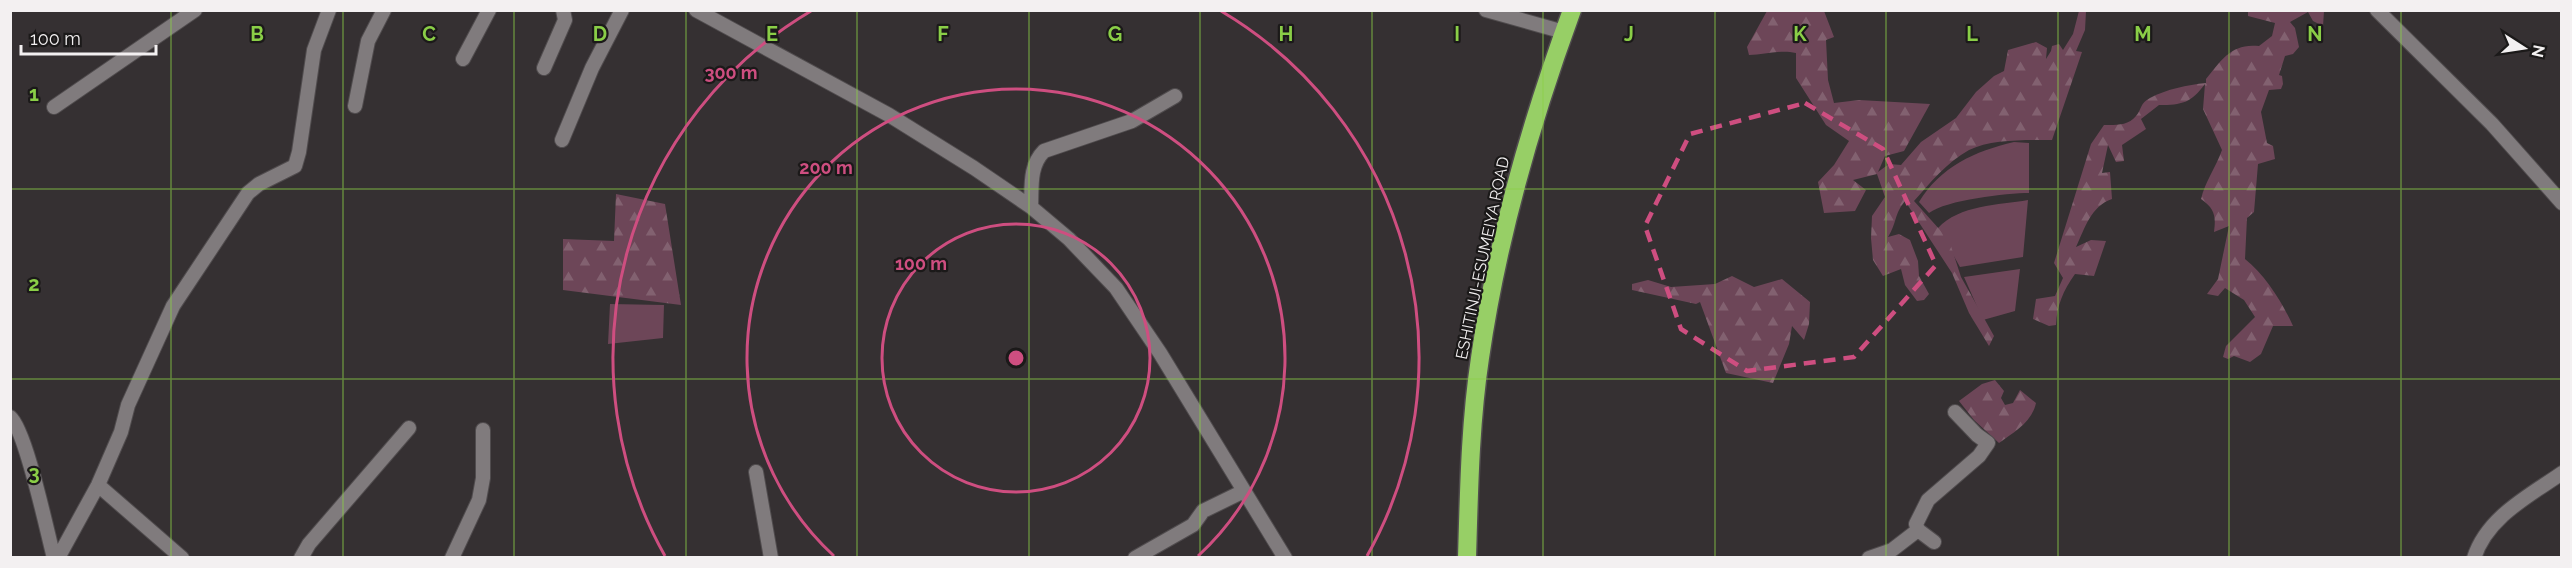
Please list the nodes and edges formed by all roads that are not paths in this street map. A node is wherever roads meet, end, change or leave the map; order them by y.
1 (195, 10) edge
2 (329, 10) edge
3 (384, 10) edge
4 (489, 10) edge
5 (563, 10) edge
6 (622, 10) edge
7 (696, 10) edge
8 (1486, 10) edge
9 (1572, 10) edge
10 (2377, 10) edge
11 (1564, 32) junction
12 (463, 59) dead end
13 (544, 68) dead end
14 (1175, 96) dead end
15 (355, 106) dead end
16 (54, 107) dead end
17 (562, 140) dead end
18 (2562, 203) edge
19 (1031, 207) junction
20 (1956, 412) dead end
21 (10, 417) edge
22 (409, 428) dead end
23 (483, 430) dead end
24 (756, 472) dead end
25 (2562, 473) edge
26 (98, 485) junction
27 (1244, 491) junction
28 (1918, 530) junction
29 (1934, 542) dead end
30 (56, 558) edge
31 (182, 558) edge
32 (301, 558) edge
33 (452, 558) edge
34 (771, 558) edge
35 (1135, 558) edge
36 (1285, 558) edge
37 (1467, 558) edge
38 (1869, 558) edge
39 (2474, 558) edge

1 - 16 street
2 - 26 street
3 - 15 street
4 - 12 street
5 - 13 street
6 - 17 street
7 - 19 street
8 - 11 street
9 - 11 highway, ESHITINJI-ESUMEIYA ROAD
10 - 18 street
11 - 37 highway, ESHITINJI-ESUMEIYA ROAD
14 - 19 street
19 - 27 street
20 - 28 street
21 - 30 street
22 - 32 street
23 - 33 street
24 - 34 street
25 - 39 street
26 - 30 street
26 - 31 street
27 - 35 street
27 - 36 street
28 - 29 street
28 - 38 street

